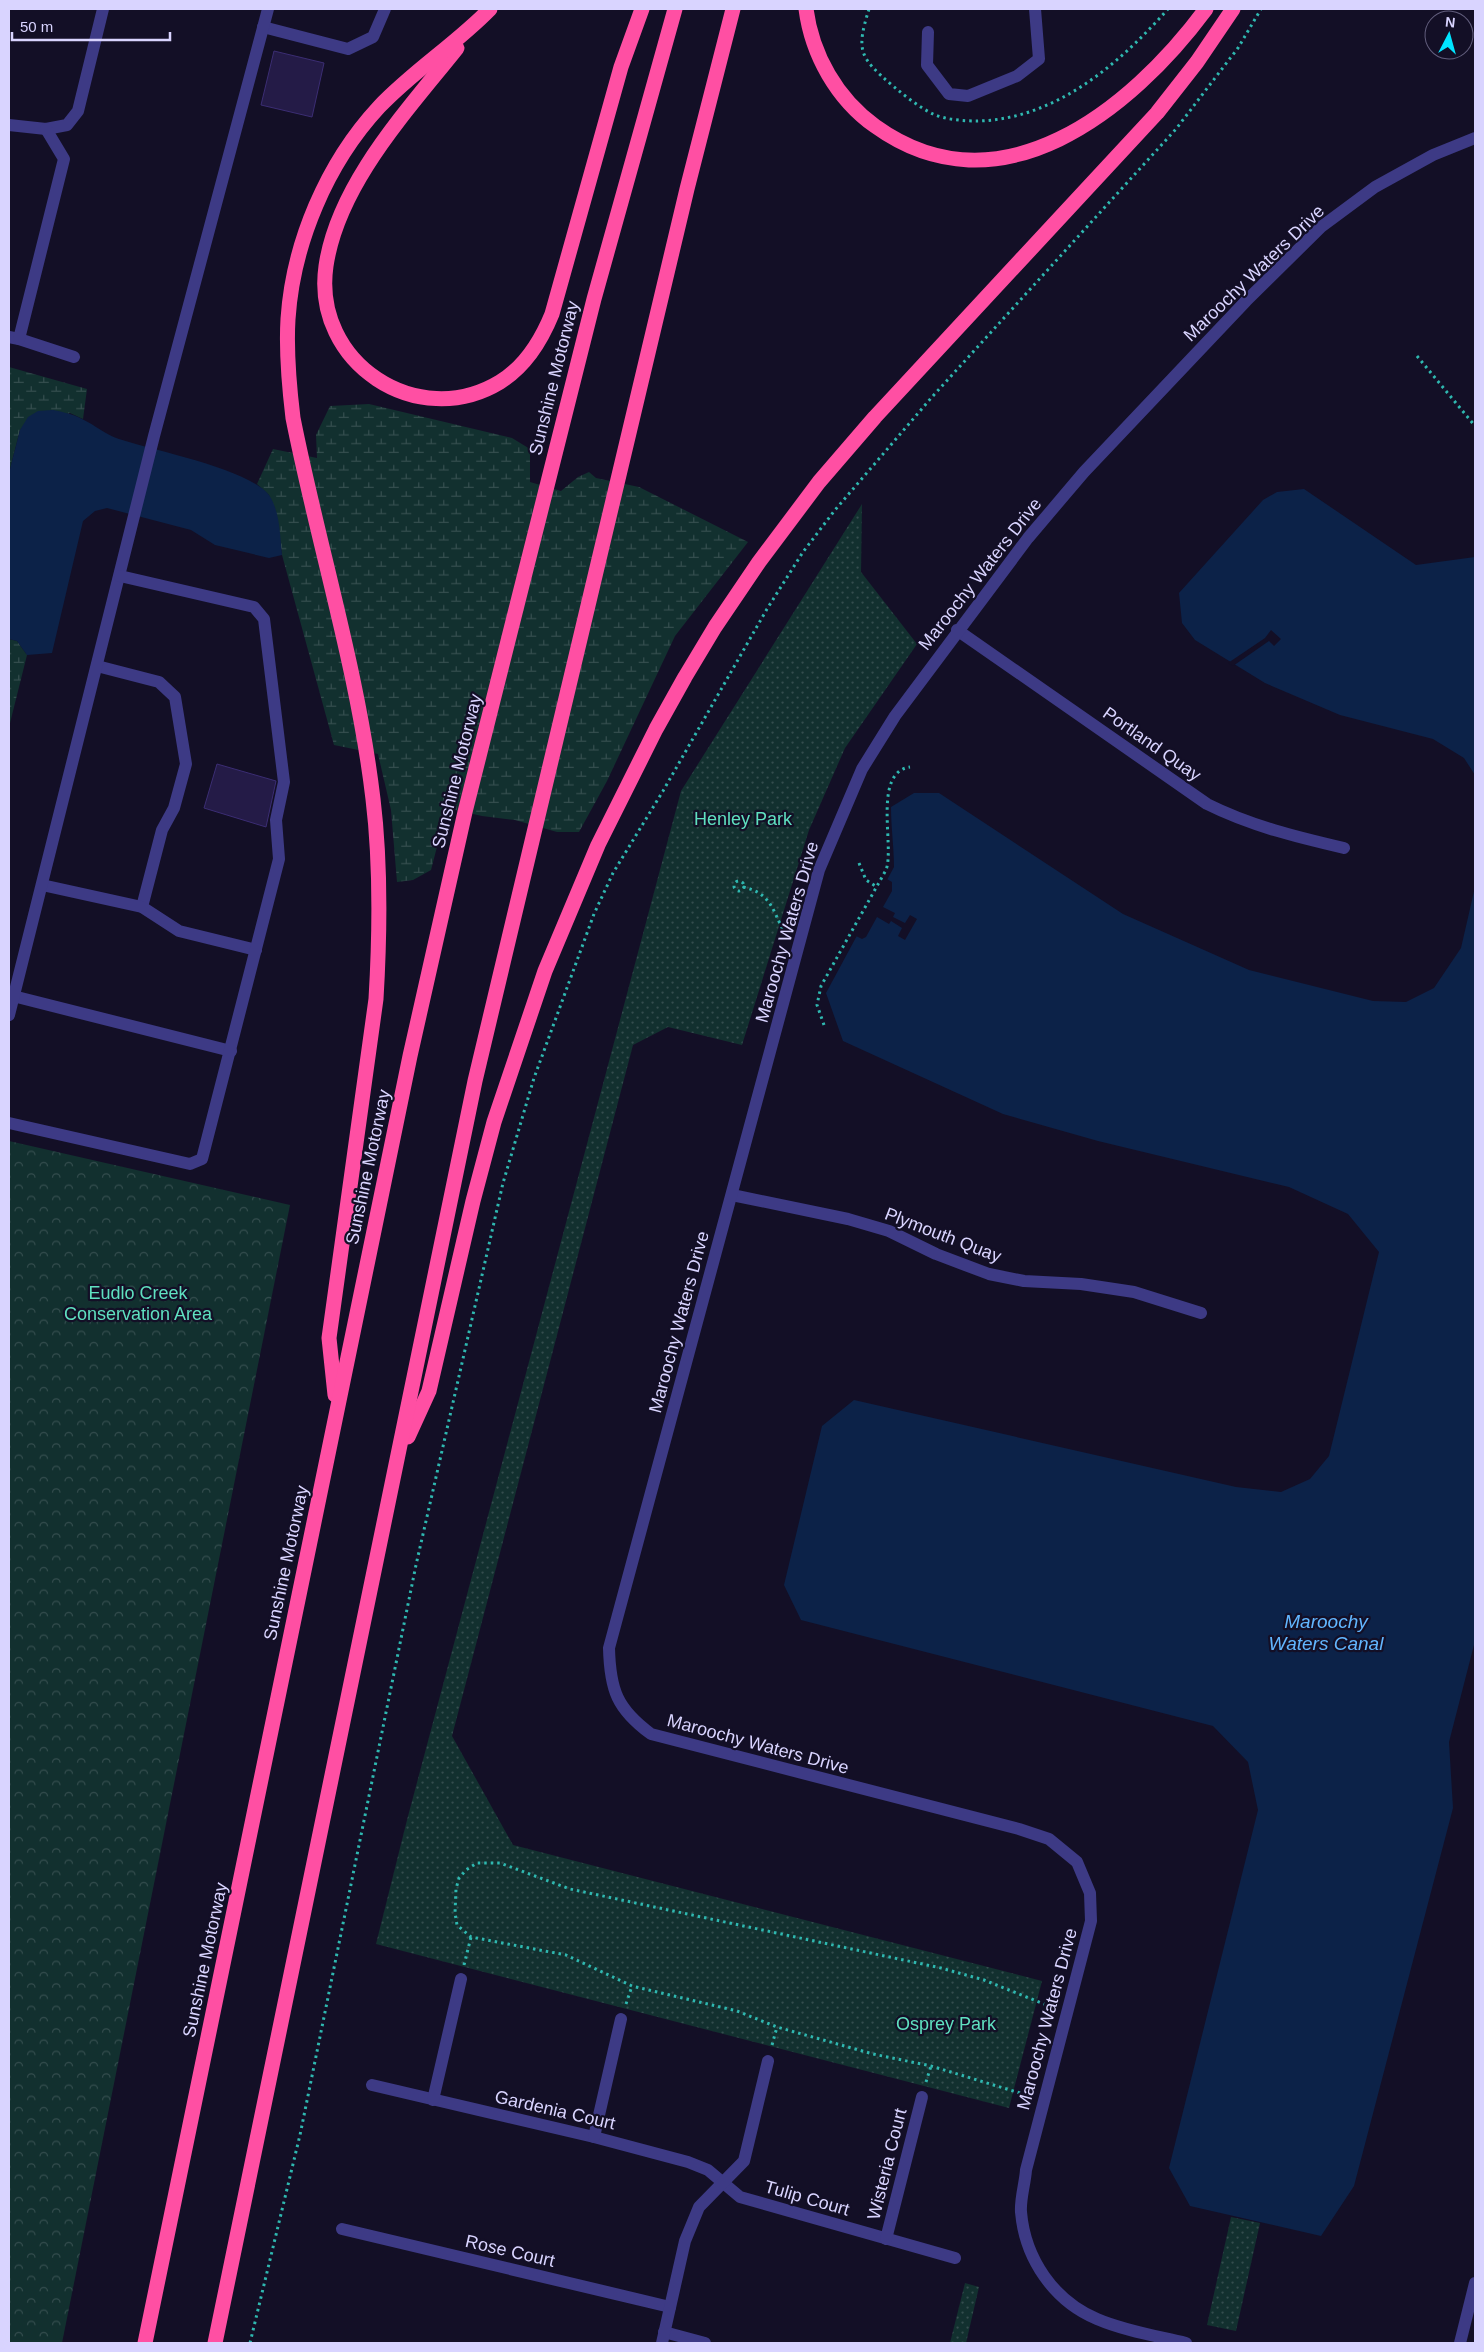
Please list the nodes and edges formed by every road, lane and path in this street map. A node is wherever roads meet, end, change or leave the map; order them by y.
1 (104, 9) edge
2 (268, 9) edge
3 (385, 9) edge
4 (642, 9) edge
5 (675, 9) edge
6 (733, 9) edge
7 (806, 9) edge
8 (1035, 9) edge
9 (1206, 9) edge
10 (1233, 9) edge
11 (1261, 9) edge
12 (486, 13) edge
13 (263, 27) junction
14 (928, 32) dead end
15 (9, 125) edge
16 (46, 129) junction
17 (1475, 138) edge
18 (14, 338) edge
19 (1417, 356) dead end
20 (74, 357) dead end
21 (1475, 426) edge
22 (120, 576) junction
23 (957, 630) junction
24 (98, 666) junction
25 (910, 767) dead end
26 (1344, 848) dead end
27 (860, 863) dead end
28 (42, 885) junction
29 (743, 887) dead end
30 (877, 887) junction
31 (142, 907) junction
32 (783, 930) dead end
33 (256, 950) junction
34 (13, 996) junction
35 (9, 1015) edge
36 (824, 1025) dead end
37 (231, 1050) junction
38 (9, 1123) edge
39 (732, 1195) junction
40 (1201, 1313) dead end
41 (337, 1409) junction
42 (397, 1463) junction
43 (471, 1937) junction
44 (461, 1979) joint
45 (1044, 2004) dead end
46 (621, 2019) dead end
47 (768, 2061) dead end
48 (372, 2085) dead end
49 (1020, 2093) dead end
50 (922, 2097) dead end
51 (433, 2100) junction
52 (594, 2137) junction
53 (724, 2182) junction
54 (342, 2229) dead end
55 (886, 2239) junction
56 (955, 2258) dead end
57 (1475, 2284) edge
58 (670, 2307) junction
59 (663, 2338) edge
60 (145, 2343) edge
61 (215, 2343) edge
62 (250, 2343) edge
63 (705, 2343) edge
64 (1186, 2343) edge
65 (1460, 2343) edge

1 - 16 street
2 - 13 street
3 - 13 street
4 - 12 highway
5 - 41 highway, Sunshine Motorway
6 - 42 highway
7 - 9 highway
8 - 14 street
10 - 42 highway
11 - 62 path
12 - 41 highway
13 - 22 street
15 - 16 street
16 - 18 street
17 - 23 street, Maroochy Waters Drive
18 - 20 street
19 - 21 path
22 - 24 street
22 - 33 street
23 - 26 street, Portland Quay
23 - 39 street, Maroochy Waters Drive
24 - 28 street
24 - 31 street
25 - 30 path
27 - 30 path
28 - 31 street
28 - 34 street
29 - 32 path
30 - 36 path
31 - 33 street
33 - 37 street
34 - 35 street
34 - 37 street
37 - 38 street
39 - 40 street, Plymouth Quay
39 - 64 street, Maroochy Waters Drive
41 - 60 highway, Sunshine Motorway
42 - 61 highway
43 - 44 path
43 - 45 path
43 - 49 path
44 - 51 street
46 - 52 street
47 - 53 street
48 - 51 street, Gardenia Court
50 - 55 street, Wisteria Court
51 - 52 street, Gardenia Court
52 - 53 street, Gardenia Court
53 - 55 street, Tulip Court
53 - 58 street
54 - 58 street, Rose Court
55 - 56 street, Tulip Court
57 - 65 street
58 - 59 street
59 - 63 street

